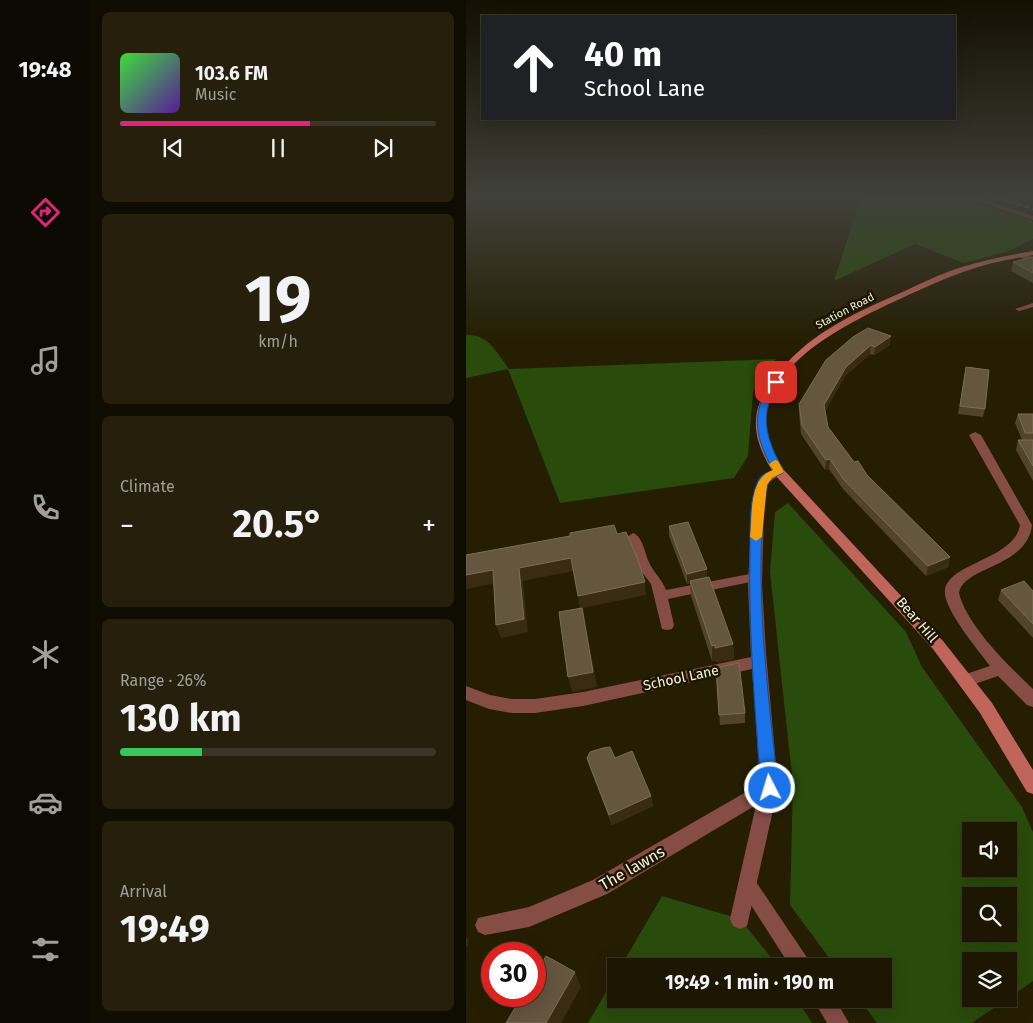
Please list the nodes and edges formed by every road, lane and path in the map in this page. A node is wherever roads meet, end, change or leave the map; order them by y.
1 (1033, 253) edge
2 (1022, 255) junction
3 (1033, 260) edge
4 (1033, 305) edge
5 (1019, 310) dead end
6 (975, 435) dead end
7 (779, 472) junction
8 (633, 537) dead end
9 (756, 577) junction
10 (661, 596) junction
11 (667, 625) dead end
12 (759, 661) junction
13 (1000, 668) junction
14 (966, 681) junction
15 (466, 693) edge
16 (1033, 700) edge
17 (1033, 786) edge
18 (770, 788) junction
19 (748, 885) junction
20 (740, 919) dead end
21 (485, 925) dead end
22 (796, 958) edge
23 (829, 1008) edge
24 (839, 1023) edge

1 - 2 street, Station Road
2 - 3 street
2 - 7 street, Station Road
4 - 5 lane
6 - 13 street
7 - 9 street
7 - 14 street, Bear Hill
8 - 10 lane
9 - 10 lane
9 - 12 street
10 - 11 lane
12 - 15 street, School Lane
12 - 18 street
13 - 14 street
13 - 16 street
14 - 17 street, Bear Hill
18 - 19 street
18 - 21 street, The lawns
19 - 20 street
19 - 22 lane
23 - 24 lane

